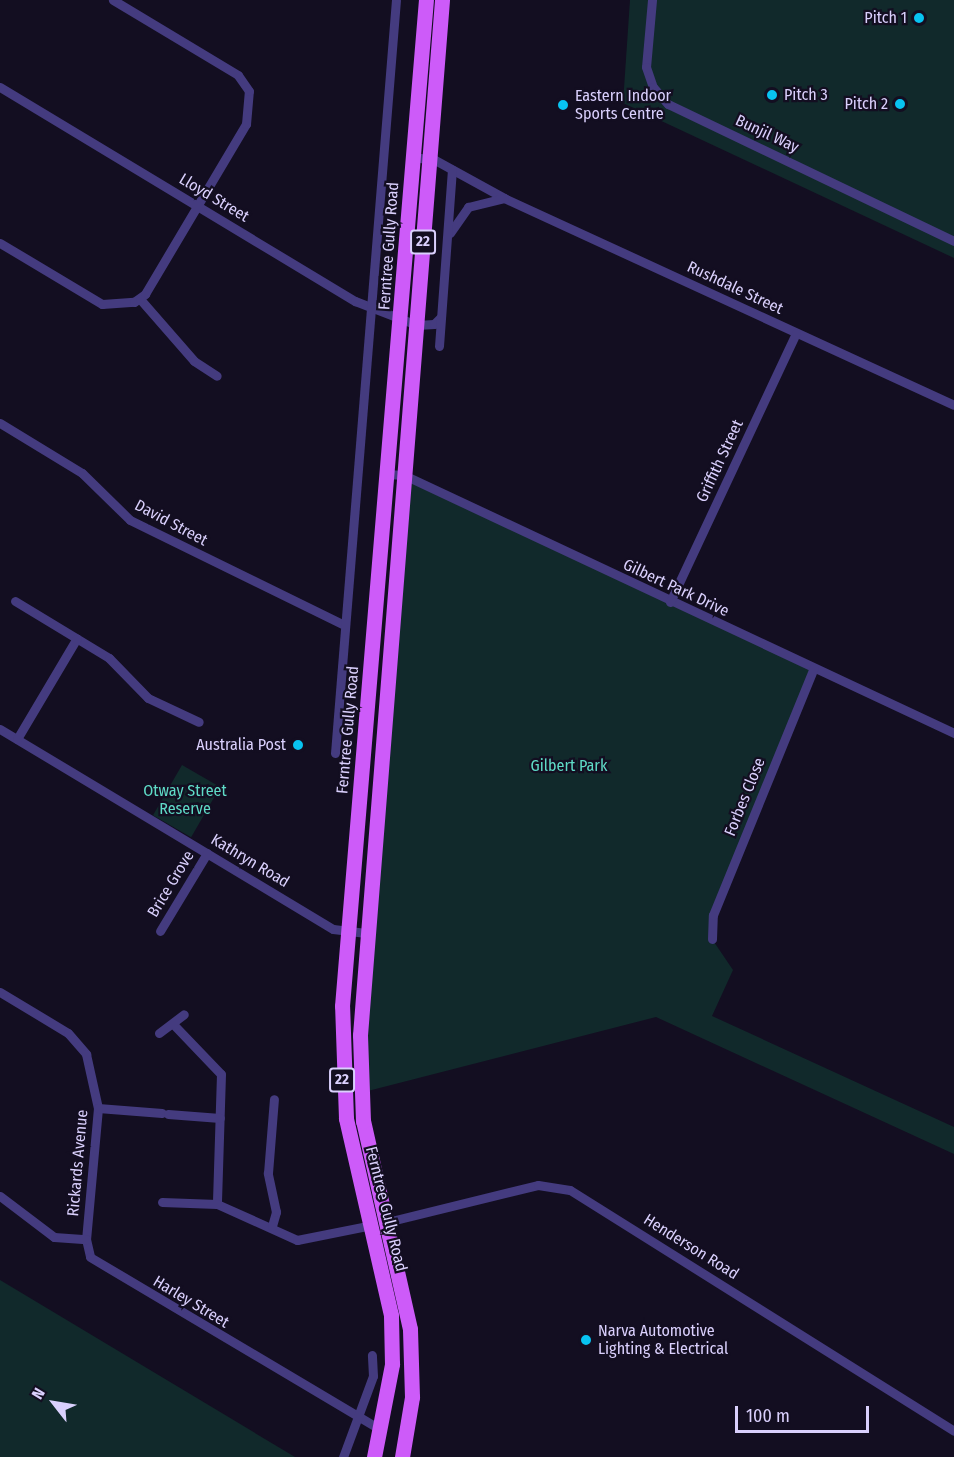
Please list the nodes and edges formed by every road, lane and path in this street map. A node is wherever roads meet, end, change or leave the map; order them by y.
1 (114, 0) edge
2 (396, 0) edge
3 (426, 0) edge
4 (442, 0) edge
5 (651, 0) edge
6 (0, 87) edge
7 (413, 157) junction
8 (430, 159) junction
9 (452, 169) junction
10 (504, 198) junction
11 (198, 206) junction
12 (448, 236) junction
13 (954, 241) edge
14 (0, 243) edge
15 (140, 299) junction
16 (370, 308) junction
17 (441, 317) junction
18 (401, 320) junction
19 (417, 325) junction
20 (796, 333) junction
21 (439, 346) dead end
22 (217, 376) dead end
23 (954, 405) edge
24 (0, 423) edge
25 (386, 474) junction
26 (404, 475) junction
27 (15, 601) dead end
28 (670, 602) junction
29 (344, 625) junction
30 (77, 638) junction
31 (814, 668) junction
32 (199, 722) dead end
33 (0, 729) edge
34 (954, 733) edge
35 (17, 739) junction
36 (335, 753) dead end
37 (364, 761) junction
38 (380, 762) junction
39 (207, 853) junction
40 (160, 931) dead end
41 (347, 932) junction
42 (366, 933) junction
43 (712, 939) dead end
44 (0, 992) edge
45 (184, 1014) dead end
46 (173, 1024) junction
47 (159, 1034) dead end
48 (274, 1099) dead end
49 (98, 1107) junction
50 (220, 1118) junction
51 (0, 1196) edge
52 (162, 1202) dead end
53 (217, 1204) junction
54 (387, 1222) junction
55 (372, 1225) junction
56 (272, 1226) junction
57 (86, 1239) junction
58 (372, 1355) dead end
59 (357, 1420) junction
60 (381, 1430) junction
61 (954, 1431) edge
62 (406, 1440) junction
63 (343, 1457) edge
64 (374, 1457) edge
65 (402, 1457) edge

1 - 11 street
2 - 16 street, Ferntree Gully Road
3 - 7 main road, Ferntree Gully Road / 22
4 - 8 main road, Ferntree Gully Road / 22
5 - 13 street, Bunjil Way
6 - 11 street, Lloyd Street
7 - 8 street, Rushdale Street
7 - 18 main road, Ferntree Gully Road / 22
8 - 9 street, Rushdale Street
8 - 19 main road, Ferntree Gully Road / 22
9 - 10 street, Rushdale Street
9 - 12 street
10 - 12 street
10 - 20 street, Rushdale Street
11 - 15 street
11 - 16 street, Lloyd Street
12 - 17 street
14 - 15 street
15 - 22 street
16 - 18 street, Lloyd Street
16 - 29 street, Ferntree Gully Road
17 - 19 street
17 - 21 street
18 - 19 street, Lloyd Street
18 - 25 main road, Ferntree Gully Road / 22
19 - 26 main road, Ferntree Gully Road / 22
20 - 23 street, Rushdale Street
20 - 28 street, Griffith Street
24 - 29 street, David Street
25 - 26 street, Gilbert Park Drive
25 - 37 main road, Ferntree Gully Road / 22
26 - 28 street, Gilbert Park Drive
26 - 38 main road, Ferntree Gully Road / 22
27 - 30 street
28 - 31 street, Gilbert Park Drive
29 - 36 street, Ferntree Gully Road
30 - 32 street
30 - 35 street
31 - 34 street, Gilbert Park Drive
31 - 43 street, Forbes Close
33 - 35 street, Kathryn Road
35 - 39 street, Kathryn Road
37 - 38 main road
37 - 41 main road, Ferntree Gully Road / 22
38 - 42 main road, Ferntree Gully Road / 22
39 - 40 street, Brice Grove
39 - 41 street, Kathryn Road
41 - 42 street, Kathryn Road
41 - 55 main road, Ferntree Gully Road / 22
42 - 54 main road, Ferntree Gully Road / 22
44 - 49 street, Rickards Avenue
45 - 46 street
46 - 47 street
46 - 50 street
48 - 56 street
49 - 50 street
49 - 57 street, Rickards Avenue
50 - 53 street
51 - 57 street
52 - 53 street
53 - 56 street
54 - 55 main road
54 - 61 street, Henderson Road
54 - 62 main road, Ferntree Gully Road / 22
55 - 56 street
55 - 60 main road, Ferntree Gully Road / 22
57 - 59 street, Harley Street
58 - 59 street
59 - 60 street, Harley Street
59 - 63 street
60 - 62 main road
60 - 64 main road, Ferntree Gully Road / 22
62 - 65 main road, Ferntree Gully Road / 22

